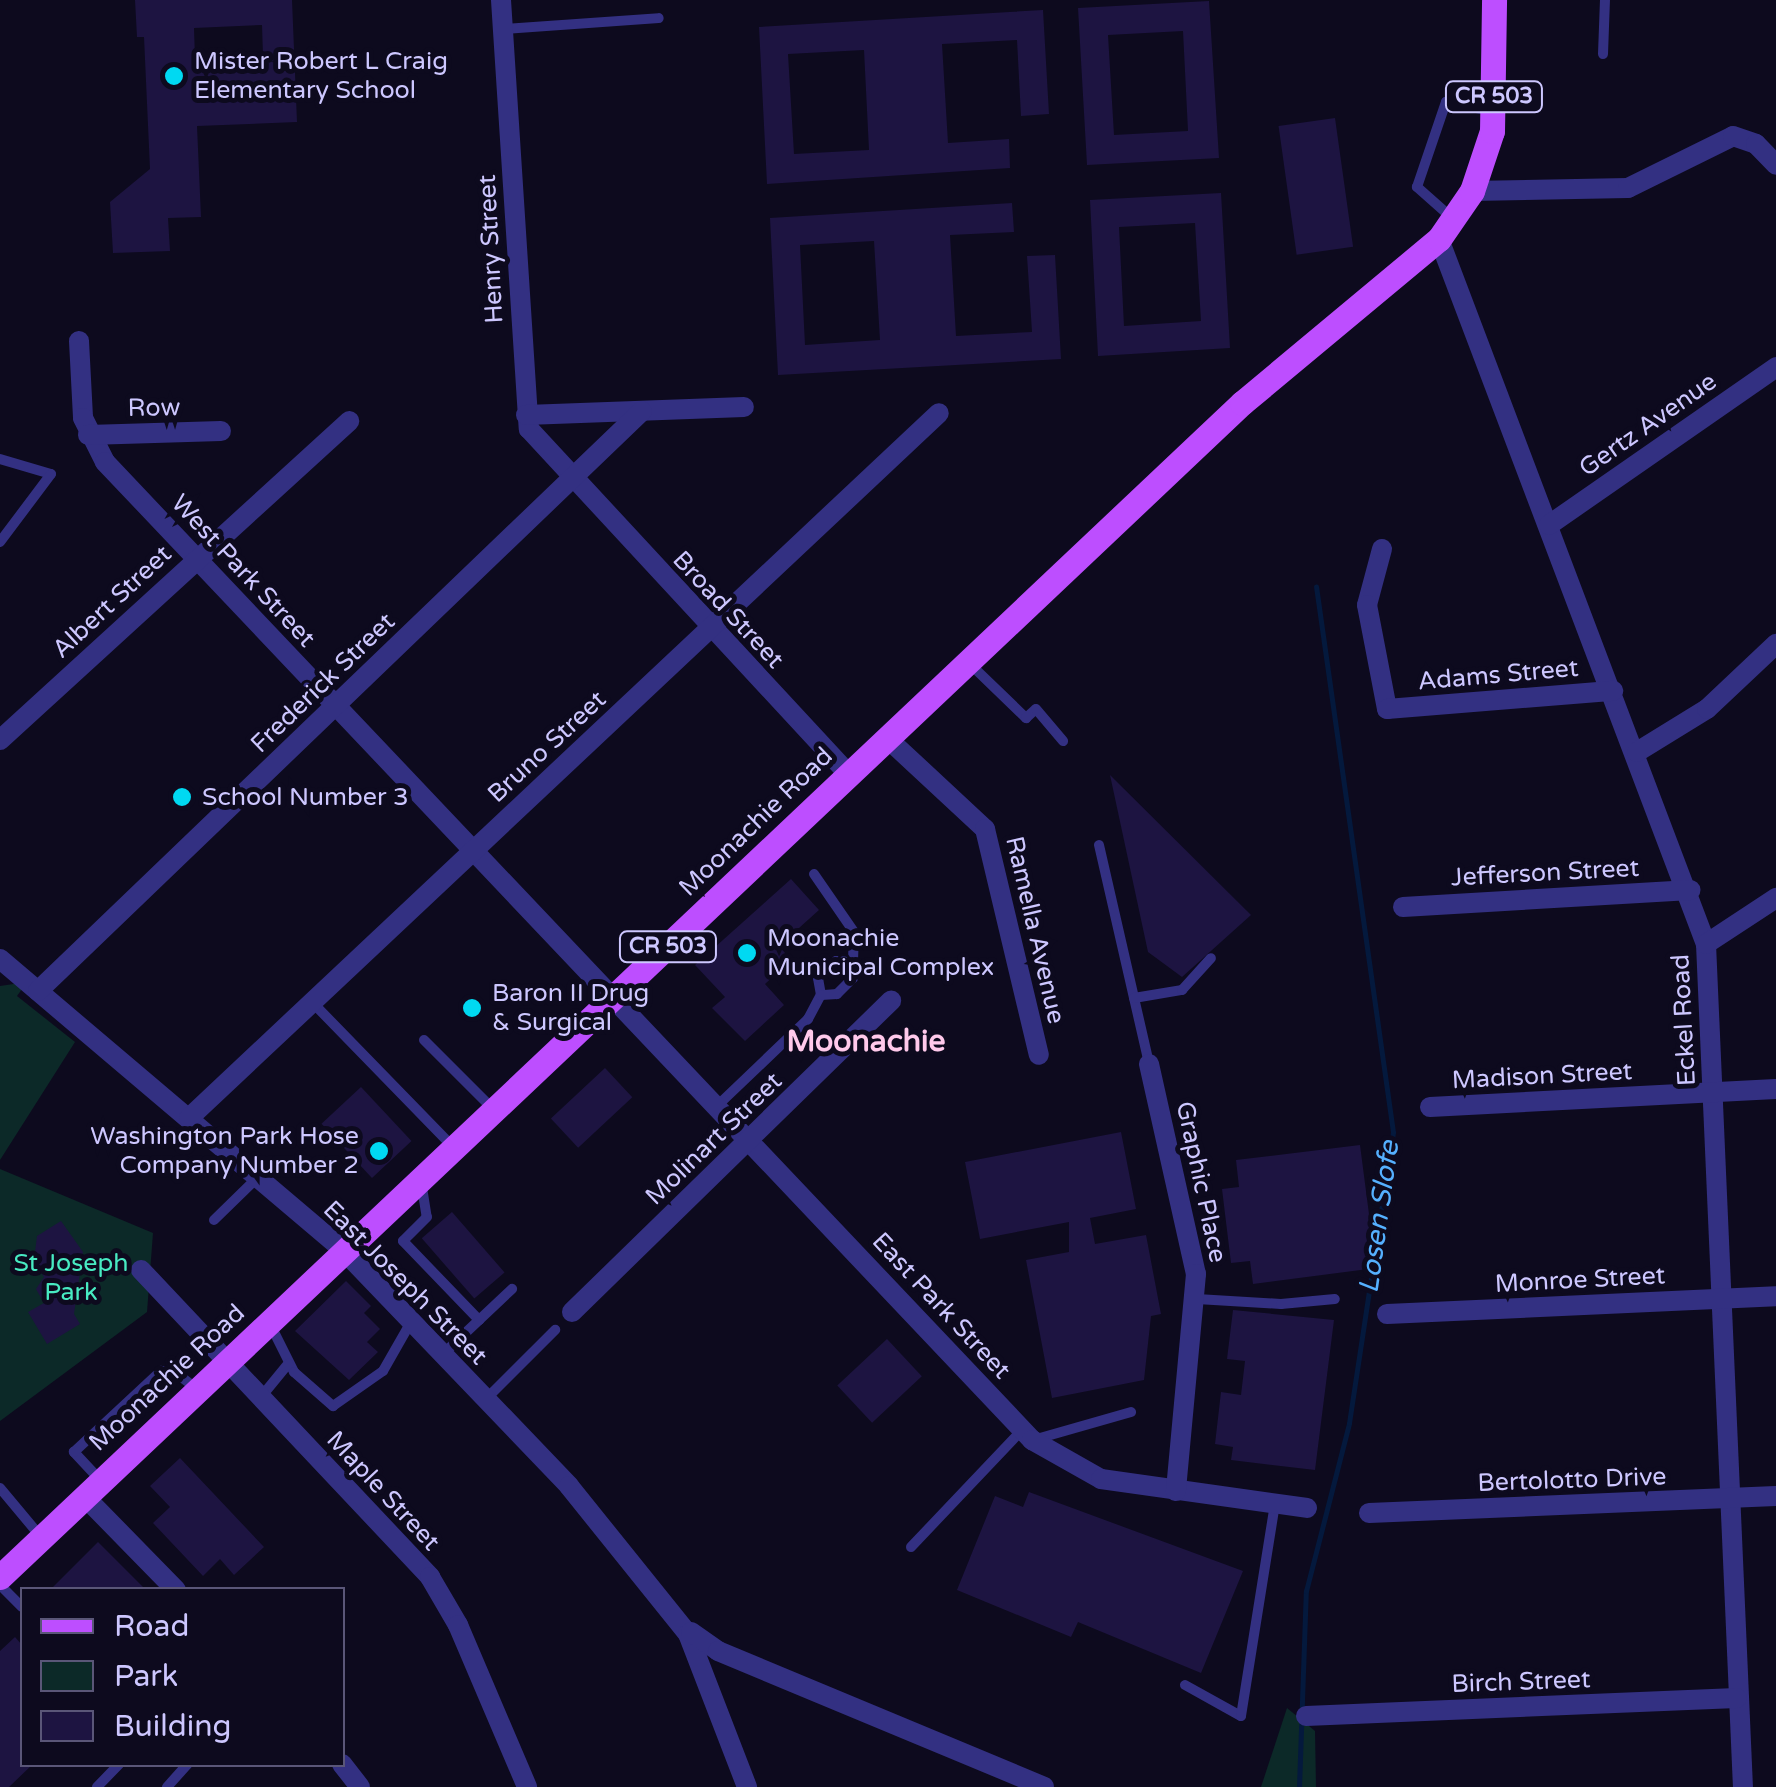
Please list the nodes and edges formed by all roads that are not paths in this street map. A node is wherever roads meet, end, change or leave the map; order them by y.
1 (502, 0) edge
2 (1494, 0) edge
3 (1605, 0) edge
4 (659, 18) dead end
5 (503, 30) junction
6 (1603, 54) dead end
7 (1493, 111) junction
8 (1776, 166) edge
9 (1472, 191) junction
10 (1447, 230) junction
11 (79, 341) dead end
12 (1776, 367) edge
13 (744, 407) dead end
14 (642, 411) junction
15 (939, 413) dead end
16 (526, 415) junction
17 (349, 422) dead end
18 (221, 432) dead end
19 (88, 435) junction
20 (0, 459) edge
21 (570, 480) junction
22 (1549, 525) junction
23 (0, 542) edge
24 (1382, 548) dead end
25 (196, 558) junction
26 (710, 628) junction
27 (1776, 644) edge
28 (967, 662) junction
29 (1613, 691) junction
30 (336, 705) junction
31 (887, 738) junction
32 (0, 740) edge
33 (1064, 741) dead end
34 (1637, 752) junction
35 (848, 775) junction
36 (1099, 845) dead end
37 (473, 850) junction
38 (814, 874) dead end
39 (1690, 890) junction
40 (1776, 898) edge
41 (1403, 906) dead end
42 (1706, 944) junction
43 (1211, 958) dead end
44 (0, 959) edge
45 (854, 962) junction
46 (0, 978) edge
47 (30, 985) junction
48 (822, 995) junction
49 (614, 998) junction
50 (1134, 998) junction
51 (890, 1001) dead end
52 (312, 1002) junction
53 (424, 1040) dead end
54 (1039, 1056) dead end
55 (1149, 1064) joint
56 (1776, 1089) edge
57 (1712, 1092) junction
58 (717, 1106) junction
59 (1430, 1107) dead end
60 (494, 1110) junction
61 (189, 1118) junction
62 (750, 1139) junction
63 (454, 1148) junction
64 (257, 1177) junction
65 (421, 1179) junction
66 (214, 1220) dead end
67 (344, 1252) junction
68 (142, 1270) dead end
69 (512, 1289) dead end
70 (1776, 1296) edge
71 (1721, 1298) junction
72 (1197, 1299) junction
73 (1335, 1299) dead end
74 (572, 1312) dead end
75 (1387, 1314) dead end
76 (479, 1320) junction
77 (411, 1322) junction
78 (270, 1323) junction
79 (555, 1330) dead end
80 (442, 1354) junction
81 (228, 1362) junction
82 (288, 1364) junction
83 (199, 1390) junction
84 (261, 1397) junction
85 (485, 1400) junction
86 (1131, 1412) dead end
87 (1027, 1435) junction
88 (0, 1488) edge
89 (93, 1489) junction
90 (1176, 1491) junction
91 (1776, 1496) edge
92 (1729, 1498) junction
93 (1275, 1504) junction
94 (4, 1506) edge
95 (1307, 1508) dead end
96 (1369, 1513) dead end
97 (41, 1538) junction
98 (911, 1548) dead end
99 (0, 1581) edge
100 (174, 1587) edge
101 (20, 1605) edge
102 (675, 1618) junction
103 (1185, 1685) dead end
104 (1737, 1698) junction
105 (1306, 1716) dead end
106 (116, 1767) edge
107 (185, 1767) edge
108 (344, 1767) edge
109 (97, 1787) edge
110 (167, 1787) edge
111 (360, 1787) edge
112 (527, 1787) edge
113 (748, 1787) edge
114 (1044, 1787) edge
115 (1743, 1787) edge

1 - 5 street, Henry Street
2 - 7 main road, CR 503
3 - 6 lane
4 - 5 lane
5 - 16 street, Henry Street
7 - 9 main road, CR 503
7 - 10 lane
8 - 9 street
9 - 10 main road, CR 503
10 - 22 street, Eckel Road
10 - 28 main road, Moonachie Road / CR 503
11 - 19 street
12 - 22 street, Gertz Avenue
13 - 14 street
14 - 16 street
14 - 21 street, Frederick Street
15 - 26 street, Bruno Street
16 - 21 street, Henry Street
17 - 25 street, Albert Street
18 - 19 street, Row
19 - 25 street, West Park Street
20 - 23 lane
21 - 26 street, Broad Street
21 - 30 street, Frederick Street
22 - 29 street, Eckel Road
24 - 29 street, Adams Street
25 - 30 street, West Park Street
25 - 32 street, Albert Street
26 - 35 street, Broad Street
26 - 37 street, Bruno Street
27 - 34 street
28 - 31 main road, Moonachie Road / CR 503
28 - 33 lane
29 - 34 street, Eckel Road
30 - 37 street, West Park Street
30 - 47 street, Frederick Street
31 - 35 main road, Moonachie Road / CR 503
31 - 54 street, Ramella Avenue
34 - 39 street, Eckel Road
35 - 49 main road, Moonachie Road / CR 503
36 - 50 lane
37 - 49 street, West Park Street
37 - 52 street, Bruno Street
38 - 45 lane
39 - 41 street, Jefferson Street
39 - 42 street, Eckel Road
40 - 42 street
42 - 57 street, Eckel Road
43 - 50 lane
44 - 47 street, East Joseph Street
45 - 48 lane
45 - 48 lane
46 - 47 street
47 - 61 street, East Joseph Street
48 - 58 lane
49 - 58 street, East Park Street
49 - 60 main road, Moonachie Road / CR 503
50 - 55 lane
51 - 62 street, Molinart Street
52 - 61 street, Bruno Street
52 - 63 lane
53 - 60 lane
55 - 72 street, Graphic Place
56 - 57 street, Madison Street
57 - 59 street, Madison Street
57 - 71 street, Eckel Road
58 - 62 street, East Park Street
60 - 63 main road, Moonachie Road / CR 503
61 - 64 street, East Joseph Street
62 - 74 street, Molinart Street
62 - 87 street, East Park Street
63 - 65 main road, Moonachie Road / CR 503
64 - 66 lane
64 - 67 street, East Joseph Street
65 - 67 main road, Moonachie Road / CR 503
65 - 76 lane
67 - 77 street, East Joseph Street
67 - 78 main road, Moonachie Road / CR 503
68 - 81 street, Maple Street
69 - 76 lane
70 - 71 street, Monroe Street
71 - 75 street, Monroe Street
71 - 92 street, Eckel Road
72 - 73 lane
72 - 90 street, Graphic Place
76 - 80 lane
77 - 80 street, East Joseph Street
77 - 82 lane
78 - 81 main road, Moonachie Road / CR 503
78 - 82 lane
79 - 85 lane
80 - 85 street, East Joseph Street
81 - 83 main road, Moonachie Road / CR 503
81 - 84 street, Maple Street
82 - 84 lane
83 - 89 main road, Moonachie Road / CR 503
83 - 89 lane
84 - 112 street, Maple Street
85 - 102 street, East Joseph Street
86 - 87 lane
87 - 90 street, East Park Street
87 - 98 lane
88 - 94 lane
89 - 97 main road, Moonachie Road / CR 503
89 - 100 street
90 - 93 street, East Park Street
91 - 92 street, Bertolotto Drive
92 - 96 street, Bertolotto Drive
92 - 104 street, Eckel Road
93 - 95 street, East Park Street
93 - 103 lane
94 - 97 lane
97 - 99 main road, Moonachie Road / CR 503
99 - 101 lane
102 - 113 street, East Joseph Street
102 - 114 street, East Joseph Street
104 - 105 street, Birch Street
104 - 115 street, Eckel Road
106 - 109 lane
107 - 110 lane
108 - 111 street

